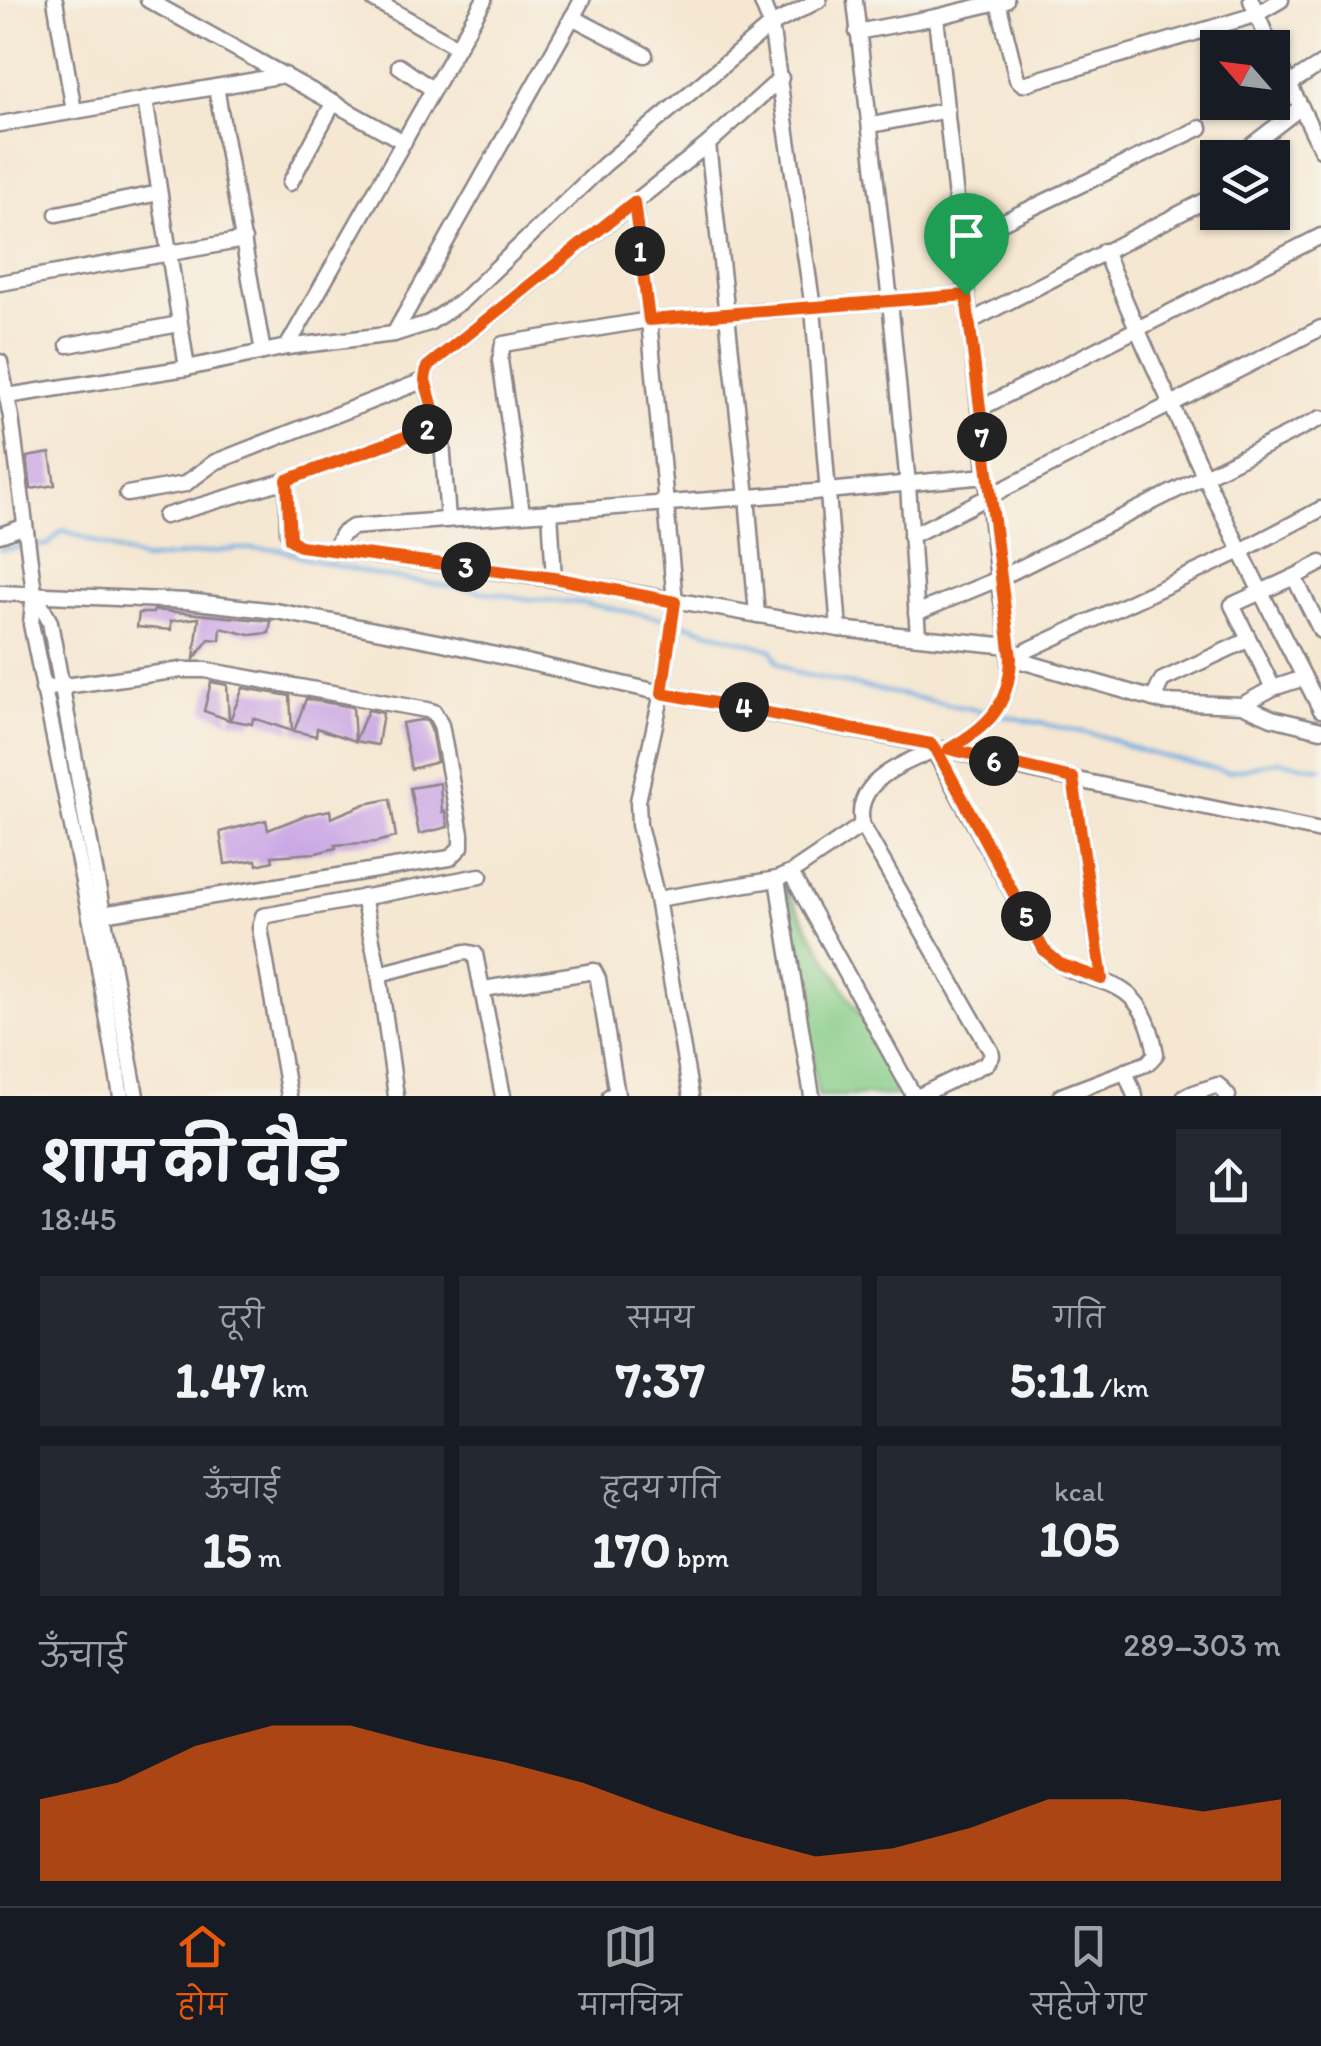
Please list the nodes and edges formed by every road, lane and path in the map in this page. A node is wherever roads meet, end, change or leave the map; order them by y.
1 (56, 0) edge
2 (148, 0) edge
3 (374, 0) edge
4 (484, 0) edge
5 (582, 0) edge
6 (760, 0) edge
7 (819, 0) edge
8 (1281, 0) edge
9 (1002, 1) edge
10 (856, 2) edge
11 (1253, 7) edge
12 (936, 17) junction
13 (572, 18) junction
14 (771, 26) junction
15 (1263, 30) edge
16 (857, 32) junction
17 (456, 47) junction
18 (646, 54) dead end
19 (1321, 64) edge
20 (399, 66) dead end
21 (285, 75) junction
22 (781, 78) junction
23 (1290, 83) edge
24 (1290, 86) edge
25 (216, 87) junction
26 (432, 89) junction
27 (145, 99) junction
28 (334, 102) junction
29 (1301, 107) junction
30 (947, 110) junction
31 (74, 111) junction
32 (0, 124) edge
33 (872, 126) junction
34 (1200, 128) dead end
35 (1258, 140) edge
36 (404, 142) junction
37 (708, 144) junction
38 (1321, 149) edge
39 (290, 183) dead end
40 (159, 193) junction
41 (634, 202) junction
42 (1200, 203) edge
43 (57, 214) dead end
44 (1321, 236) edge
45 (244, 240) junction
46 (960, 242) junction
47 (1104, 251) junction
48 (168, 254) junction
49 (0, 282) edge
50 (966, 295) junction
51 (890, 302) junction
52 (813, 308) junction
53 (726, 314) junction
54 (649, 320) junction
55 (969, 322) junction
56 (180, 324) junction
57 (1321, 328) edge
58 (1137, 331) junction
59 (394, 334) junction
60 (68, 345) dead end
61 (287, 348) junction
62 (263, 352) junction
63 (0, 362) edge
64 (187, 368) junction
65 (425, 380) junction
66 (6, 396) junction
67 (1171, 403) junction
68 (979, 409) junction
69 (5, 418) edge
70 (1321, 418) edge
71 (438, 425) junction
72 (986, 476) junction
73 (1206, 477) junction
74 (287, 480) junction
75 (908, 485) junction
76 (827, 491) junction
77 (19, 494) junction
78 (128, 494) dead end
79 (747, 496) junction
80 (0, 497) edge
81 (990, 498) junction
82 (666, 504) junction
83 (1321, 509) edge
84 (550, 511) junction
85 (522, 513) junction
86 (164, 516) dead end
87 (448, 520) junction
88 (24, 530) junction
89 (0, 535) edge
90 (911, 536) junction
91 (334, 551) junction
92 (1241, 552) junction
93 (1321, 562) edge
94 (1294, 577) junction
95 (554, 578) junction
96 (998, 579) junction
97 (1259, 591) junction
98 (34, 592) junction
99 (0, 593) edge
100 (675, 609) junction
101 (916, 613) junction
102 (757, 615) junction
103 (839, 630) junction
104 (1321, 631) edge
105 (918, 636) junction
106 (1248, 640) junction
107 (1010, 652) junction
108 (1304, 678) junction
109 (62, 687) junction
110 (1273, 688) junction
111 (43, 689) junction
112 (1317, 692) edge
113 (662, 693) junction
114 (1154, 700) junction
115 (1242, 705) junction
116 (1321, 710) edge
117 (1321, 730) edge
118 (939, 748) junction
119 (1073, 778) junction
120 (862, 825) junction
121 (1321, 831) edge
122 (480, 876) dead end
123 (784, 876) junction
124 (364, 896) junction
125 (656, 898) junction
126 (96, 916) junction
127 (379, 974) junction
128 (1102, 979) junction
129 (484, 990) junction
130 (1125, 1071) junction
131 (121, 1096) edge
132 (136, 1096) edge
133 (290, 1096) edge
134 (396, 1096) edge
135 (503, 1096) edge
136 (615, 1096) edge
137 (692, 1096) edge
138 (812, 1096) edge
139 (916, 1096) edge
140 (1061, 1096) edge
141 (1135, 1096) edge
142 (1185, 1096) edge
143 (1228, 1096) edge

1 - 31 street
2 - 21 street
3 - 17 street
4 - 17 street
5 - 13 street
6 - 14 street
7 - 14 street
8 - 11 street
9 - 11 street
9 - 12 street
10 - 16 street
11 - 15 street
12 - 16 street
12 - 30 street
13 - 18 street
13 - 59 street
14 - 22 street
14 - 59 street
16 - 33 street
17 - 26 street
19 - 23 street
20 - 26 street
21 - 25 street
21 - 28 street
22 - 37 street
22 - 52 street
24 - 29 street
25 - 27 street
25 - 45 street
26 - 36 street
27 - 31 street
27 - 40 street
28 - 36 street
28 - 39 street
29 - 35 street
29 - 38 street
30 - 33 street
30 - 46 street
31 - 32 street
33 - 51 street
34 - 46 street
36 - 61 street
37 - 41 street
37 - 53 street
40 - 43 street
40 - 48 street
41 - 54 street
41 - 65 street
42 - 47 street
44 - 58 street
45 - 48 street
45 - 62 street
46 - 50 street
47 - 55 street
47 - 58 street
48 - 49 street
48 - 56 street
50 - 51 street
50 - 55 street
51 - 52 street
51 - 75 street
52 - 53 street
52 - 76 street
53 - 54 street
53 - 79 street
54 - 82 street
54 - 85 street
55 - 68 street
56 - 60 street
56 - 64 street
57 - 67 street
58 - 67 street
58 - 68 street
59 - 61 street
61 - 62 street
62 - 64 street
63 - 66 street
64 - 66 street
65 - 71 street
65 - 78 street
66 - 69 street
67 - 73 street
67 - 81 street
68 - 72 street
69 - 77 street
70 - 73 street
71 - 74 street
71 - 87 street
72 - 75 street
72 - 81 street
73 - 92 street
73 - 96 street
74 - 86 street
74 - 91 street
75 - 76 street
75 - 90 street
76 - 79 street
76 - 103 street
77 - 80 street
77 - 88 street
79 - 82 street
79 - 102 street
81 - 90 street
81 - 96 street
82 - 84 street
82 - 100 street
83 - 92 street
84 - 85 street
84 - 95 street
85 - 87 street
87 - 91 street
88 - 89 street
88 - 98 street
90 - 101 street
91 - 95 street
92 - 97 street
92 - 107 street
93 - 94 street
94 - 97 street
94 - 104 street
95 - 100 street
96 - 101 street
96 - 107 street
97 - 106 street
97 - 108 street
98 - 99 street
98 - 109 street
98 - 111 street
98 - 113 street
100 - 102 street
100 - 113 street
101 - 105 street
102 - 103 street
103 - 105 street
105 - 107 street
106 - 110 street
106 - 114 street
107 - 114 street
107 - 118 street
108 - 110 street
108 - 112 street
109 - 111 street
109 - 126 street
109 - 126 street
110 - 115 street
111 - 126 street
112 - 116 street
113 - 118 street
113 - 125 street
114 - 115 street
115 - 117 street
118 - 119 street
118 - 120 street
118 - 128 street
119 - 121 street
119 - 128 street
120 - 123 street
120 - 139 street
122 - 124 street
123 - 125 street
123 - 138 street
123 - 139 street
124 - 127 street
124 - 133 street
125 - 137 street
126 - 131 street
126 - 132 street
127 - 129 street
127 - 134 street
128 - 130 street
129 - 135 street
129 - 136 street
130 - 140 street
130 - 141 street
142 - 143 street

